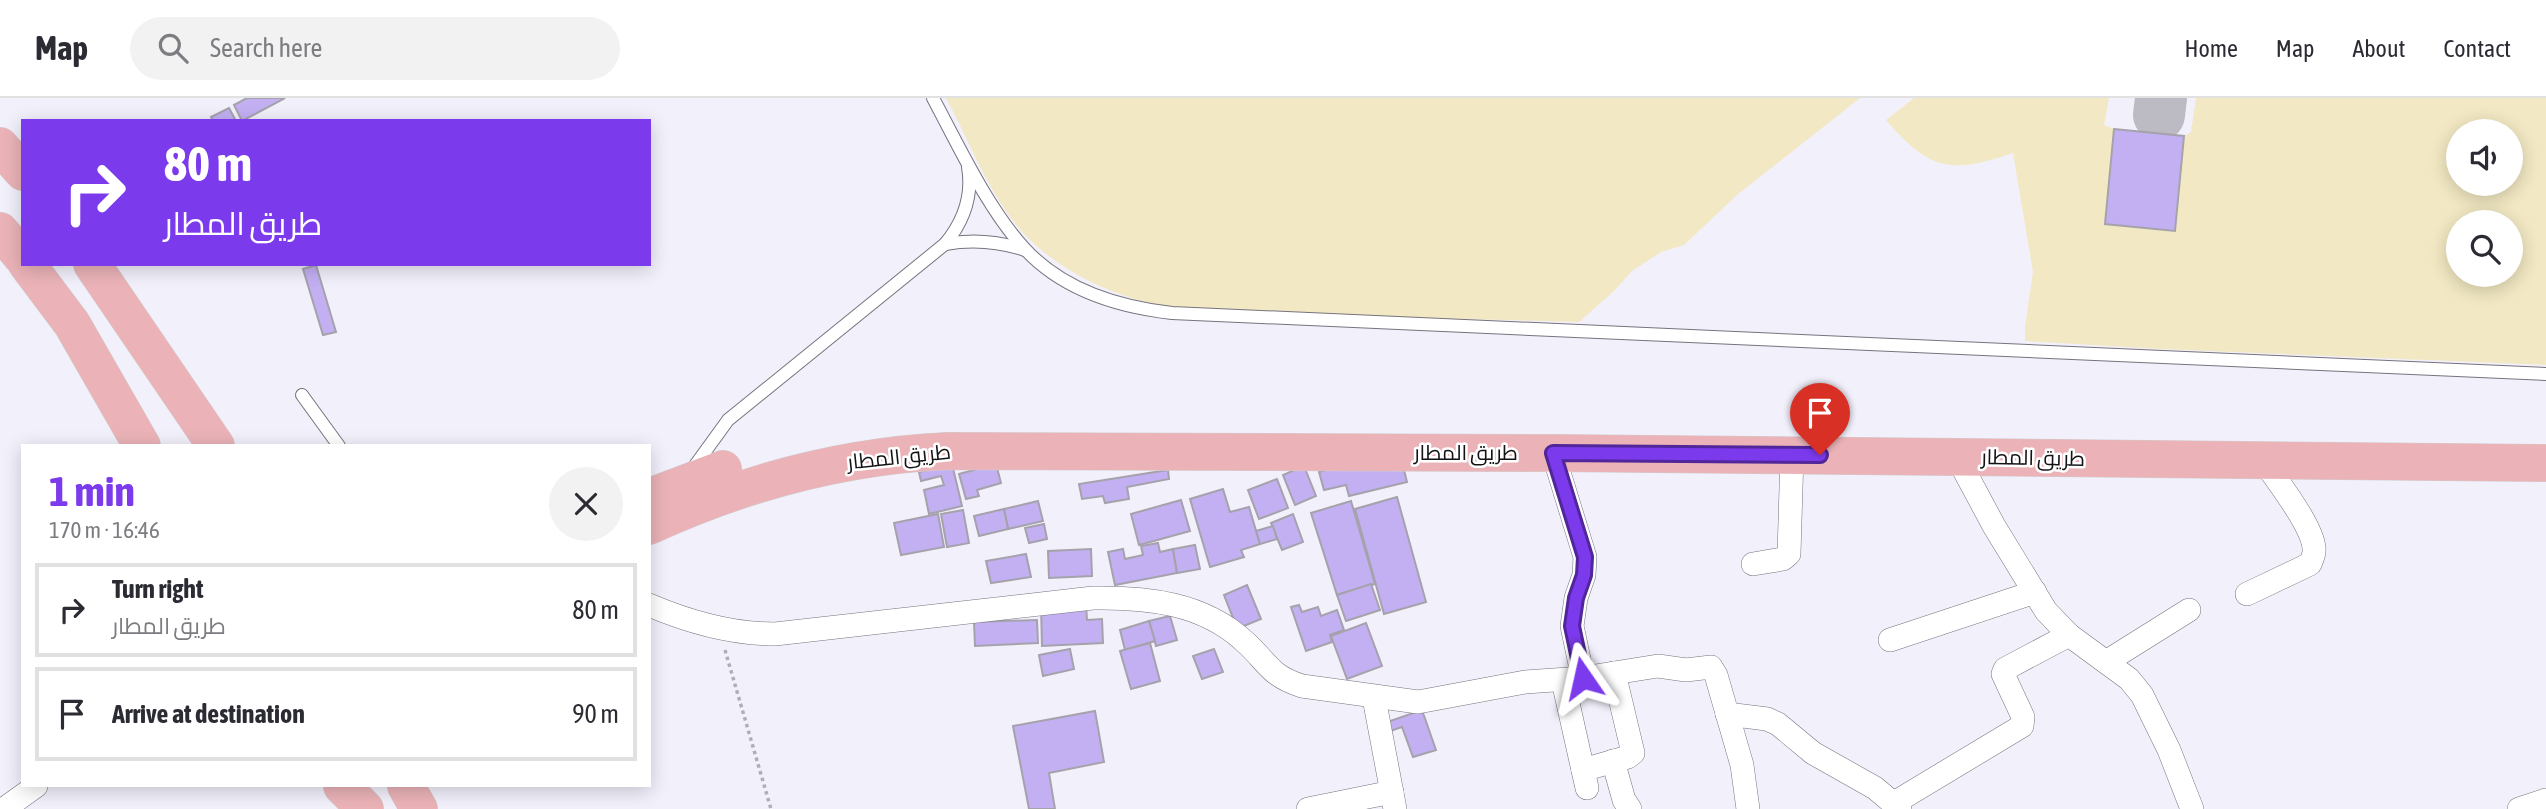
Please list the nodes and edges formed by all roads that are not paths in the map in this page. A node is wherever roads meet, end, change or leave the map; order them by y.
1 (933, 98) edge
2 (0, 146) edge
3 (968, 163) junction
4 (21, 170) edge
5 (0, 231) edge
6 (945, 244) junction
7 (1025, 250) junction
8 (21, 256) edge
9 (28, 266) edge
10 (93, 266) edge
11 (2546, 374) edge
12 (302, 394) dead end
13 (2546, 439) edge
14 (141, 444) edge
15 (215, 444) edge
16 (338, 444) edge
17 (2167, 447) junction
18 (1553, 453) junction
19 (1792, 455) junction
20 (1957, 457) junction
21 (2263, 460) junction
22 (2546, 463) edge
23 (687, 495) junction
24 (651, 497) edge
25 (651, 524) edge
26 (1753, 564) dead end
27 (2035, 592) junction
28 (2247, 594) dead end
29 (651, 606) edge
30 (2189, 610) dead end
31 (2069, 635) junction
32 (1890, 640) dead end
33 (2106, 662) junction
34 (1614, 673) junction
35 (1573, 679) junction
36 (1374, 698) junction
37 (1727, 713) junction
38 (1613, 761) junction
39 (35, 787) edge
40 (343, 787) edge
41 (407, 787) edge
42 (430, 787) edge
43 (1393, 800) edge
44 (2546, 800) edge
45 (1896, 807) edge
46 (4, 809) edge
47 (365, 809) edge
48 (419, 809) edge
49 (431, 809) edge
50 (1308, 809) edge
51 (1630, 809) edge
52 (1748, 809) edge
53 (2192, 809) edge
54 (2519, 809) edge

1 - 3 lane
2 - 4 main road
3 - 6 lane
3 - 7 lane
5 - 8 main road
6 - 7 lane
6 - 23 lane
7 - 11 lane
9 - 14 main road
10 - 15 main road
12 - 16 lane
13 - 17 main road, طريق المطار
17 - 20 main road, طريق المطار
17 - 21 main road, طريق المطار
17 - 23 main road, طريق المطار
18 - 19 main road, طريق المطار
18 - 23 main road, طريق المطار
18 - 35 street
19 - 20 main road, طريق المطار
19 - 26 street
20 - 27 street
21 - 22 main road, طريق المطار
21 - 28 street
23 - 24 main road, طريق المطار
23 - 25 main road, طريق المطار
27 - 31 street
27 - 32 street
29 - 36 street
30 - 33 street
31 - 33 street
31 - 45 street
33 - 53 street
34 - 35 street
34 - 37 street
34 - 38 street
35 - 36 street
35 - 38 street
36 - 43 street
37 - 45 street
37 - 52 street
38 - 51 street
39 - 46 street
40 - 47 main road
41 - 48 main road
42 - 49 main road
43 - 50 street
44 - 54 street

